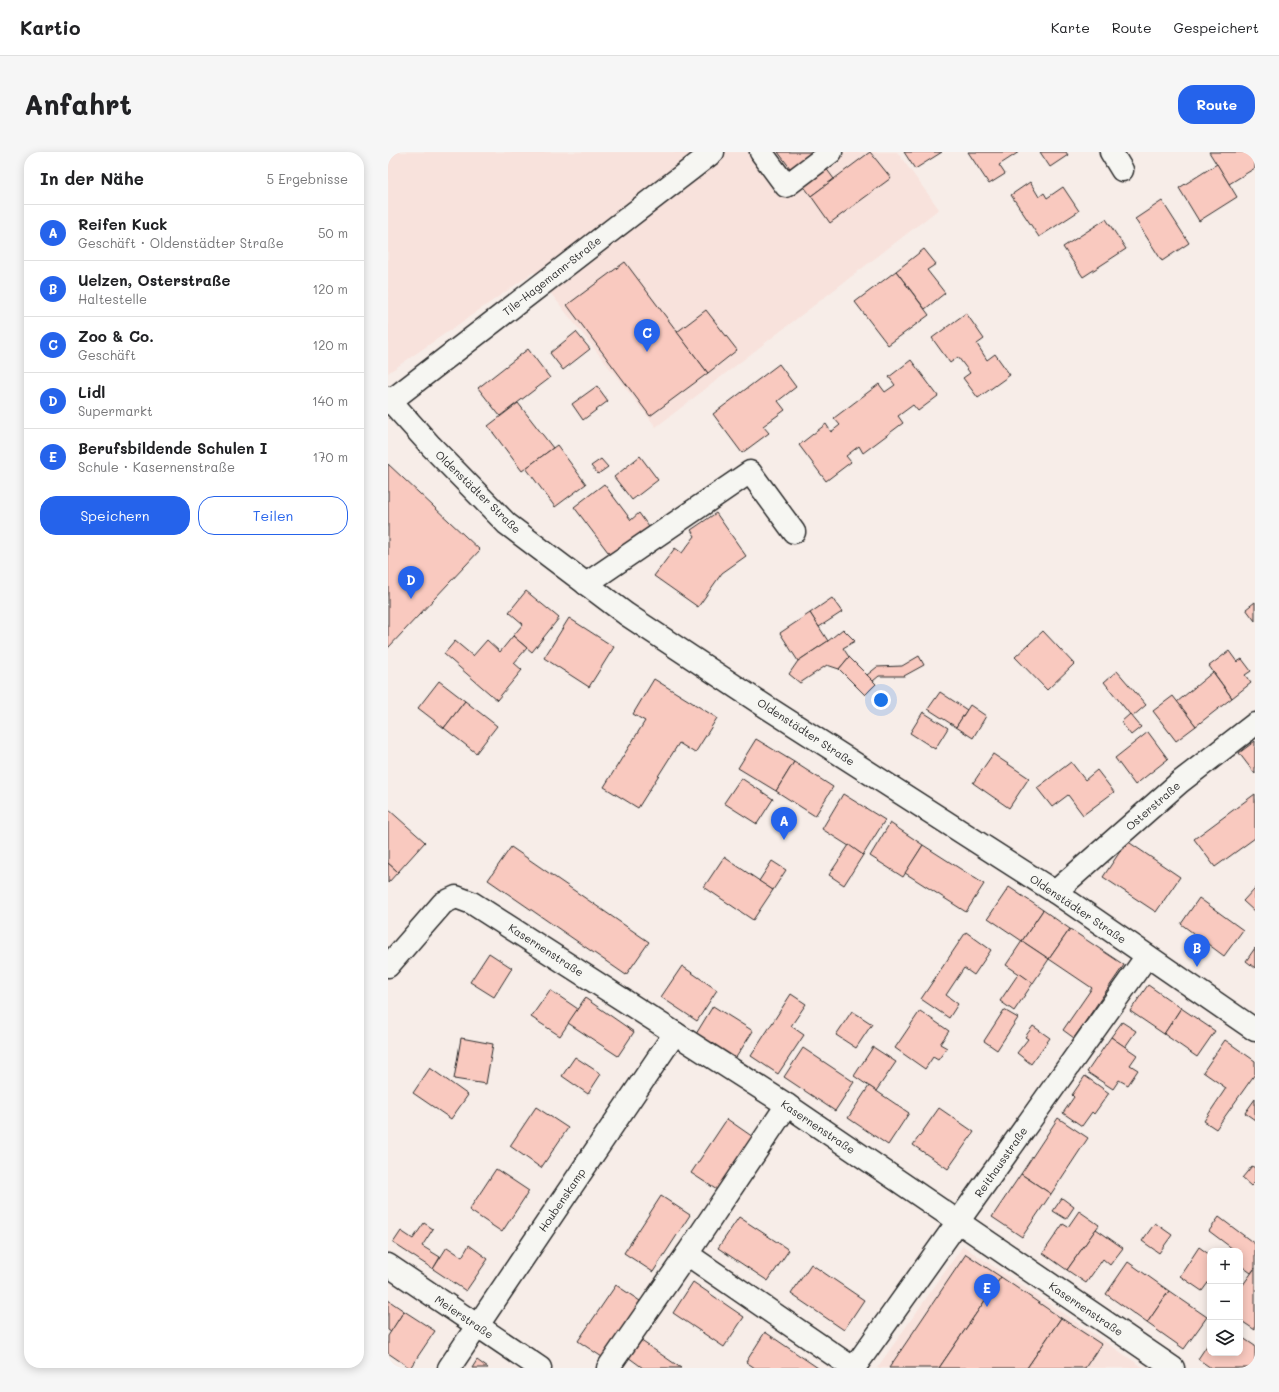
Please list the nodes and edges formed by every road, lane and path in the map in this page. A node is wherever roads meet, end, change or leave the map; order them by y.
1 (713, 152) edge
2 (761, 152) edge
3 (831, 152) edge
4 (389, 401) edge
5 (794, 532) dead end
6 (586, 584) junction
7 (1255, 724) edge
8 (1055, 892) junction
9 (1147, 956) junction
10 (388, 966) edge
11 (1255, 1030) edge
12 (675, 1033) junction
13 (787, 1105) junction
14 (958, 1222) junction
15 (687, 1254) junction
16 (388, 1266) edge
17 (476, 1326) junction
18 (449, 1368) edge
19 (540, 1368) edge
20 (608, 1368) edge
21 (854, 1368) edge
22 (1173, 1368) edge

1 - 4 street, Tile-Hagemann-Straße
2 - 3 street
4 - 6 street, Oldenstädter Straße
5 - 6 street
6 - 8 street, Oldenstädter Straße
7 - 8 street, Osterstraße
8 - 9 street, Oldenstädter Straße
9 - 11 street, Oldenstädter Straße
9 - 14 street, Reithausstraße
10 - 12 street, Kasernenstraße
12 - 13 street, Kasernenstraße
12 - 17 street, Houbenskamp
13 - 14 street, Kasernenstraße
13 - 15 street
14 - 21 street, Reithausstraße
14 - 22 street, Kasernenstraße
15 - 20 street
15 - 21 street
16 - 17 street, Meierstraße
17 - 18 street, Houbenskamp
17 - 19 street, Meierstraße

